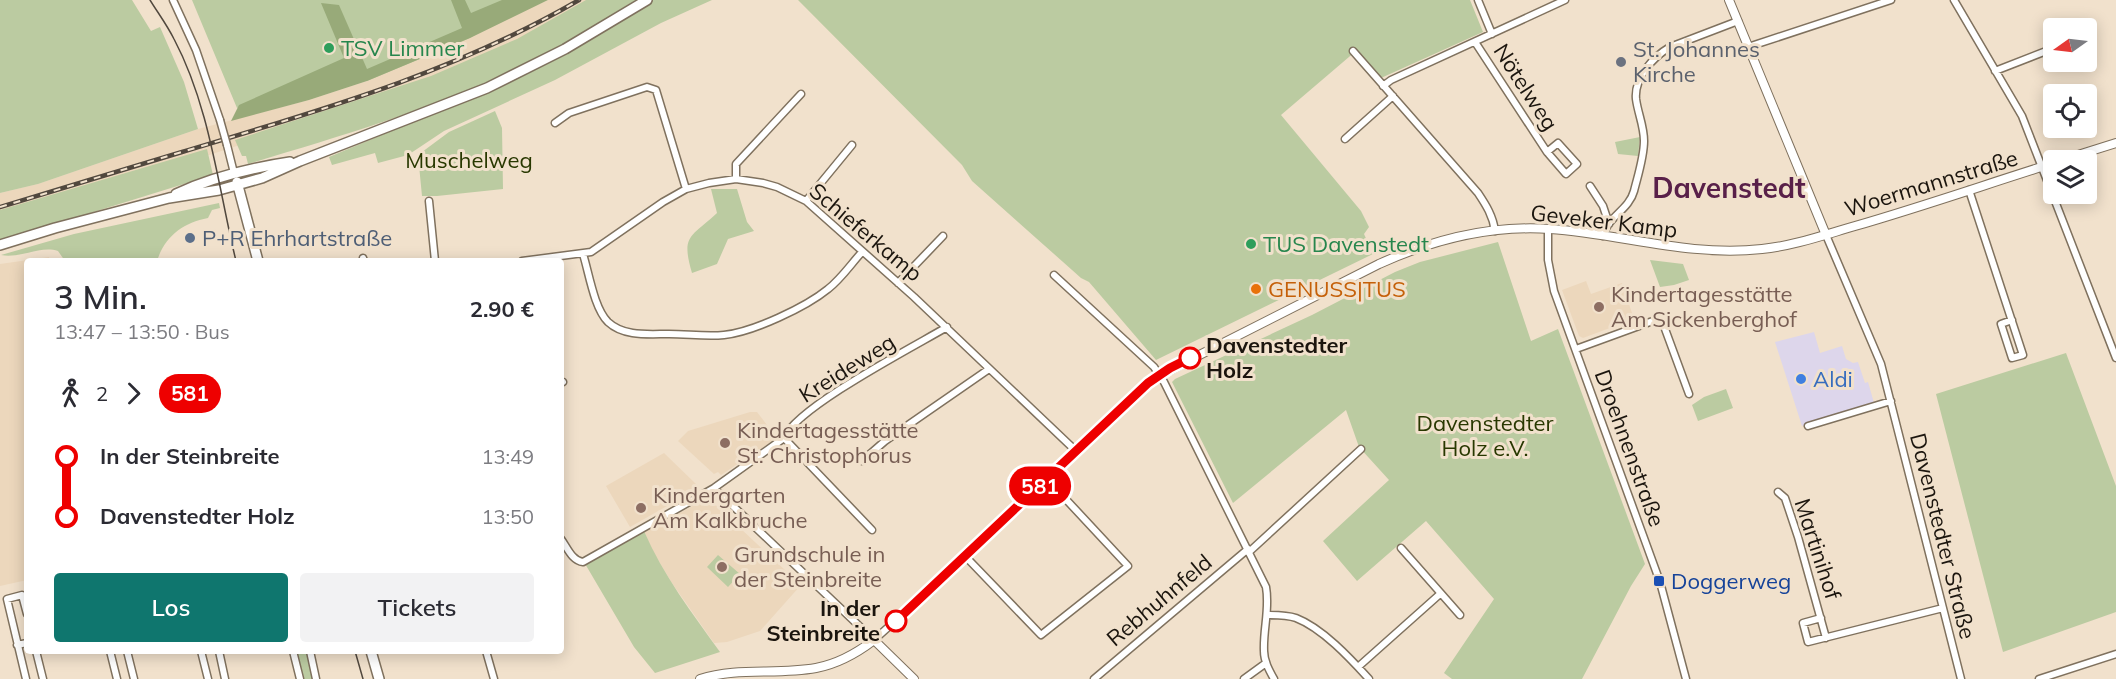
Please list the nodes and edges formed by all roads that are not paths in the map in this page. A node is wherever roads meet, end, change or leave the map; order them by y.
1 (173, 0) edge
2 (647, 0) edge
3 (1478, 0) edge
4 (1565, 0) edge
5 (1729, 0) edge
6 (1891, 0) edge
7 (1954, 0) edge
8 (1738, 21) junction
9 (1492, 34) junction
10 (1475, 42) junction
11 (1748, 47) junction
12 (1353, 51) dead end
13 (2043, 52) edge
14 (1995, 71) junction
15 (1383, 86) junction
16 (801, 94) dead end
17 (1393, 96) junction
18 (555, 123) dead end
19 (1345, 139) dead end
20 (2116, 143) edge
21 (852, 145) dead end
22 (2094, 150) edge
23 (1547, 152) junction
24 (300, 161) junction
25 (2042, 167) junction
26 (234, 173) junction
27 (736, 179) junction
28 (237, 185) junction
29 (1590, 186) dead end
30 (686, 189) junction
31 (1969, 190) junction
32 (169, 198) junction
33 (429, 201) dead end
34 (806, 201) junction
35 (1609, 224) junction
36 (1548, 229) junction
37 (1495, 231) junction
38 (943, 236) dead end
39 (1603, 236) junction
40 (1822, 236) junction
41 (0, 245) edge
42 (862, 252) junction
43 (583, 254) junction
44 (257, 258) edge
45 (435, 258) edge
46 (548, 258) edge
47 (1054, 275) dead end
48 (898, 283) junction
49 (2012, 320) junction
50 (947, 327) junction
51 (1576, 350) junction
52 (2116, 358) edge
53 (989, 369) junction
54 (1160, 375) junction
55 (1689, 394) dead end
56 (1891, 401) junction
57 (1808, 426) dead end
58 (784, 438) junction
59 (1361, 449) dead end
60 (1076, 451) junction
61 (862, 461) dead end
62 (1047, 479) junction
63 (714, 488) junction
64 (1778, 492) dead end
65 (872, 530) dead end
66 (564, 544) edge
67 (1401, 548) dead end
68 (1249, 551) junction
69 (966, 557) junction
70 (1440, 594) junction
71 (24, 603) edge
72 (1943, 608) junction
73 (1267, 615) junction
74 (1460, 615) dead end
75 (1821, 618) junction
76 (1826, 638) junction
77 (874, 640) junction
78 (24, 644) edge
79 (17, 645) junction
80 (37, 654) edge
81 (111, 654) edge
82 (128, 654) edge
83 (202, 654) edge
84 (220, 654) edge
85 (294, 654) edge
86 (311, 654) edge
87 (372, 654) edge
88 (487, 654) edge
89 (2116, 654) edge
90 (1266, 663) junction
91 (1358, 667) junction
92 (26, 679) edge
93 (43, 679) edge
94 (117, 679) edge
95 (134, 679) edge
96 (208, 679) edge
97 (225, 679) edge
98 (300, 679) edge
99 (316, 679) edge
100 (379, 679) edge
101 (494, 679) edge
102 (700, 679) edge
103 (914, 679) edge
104 (1094, 679) edge
105 (1244, 679) edge
106 (1274, 679) edge
107 (1369, 679) edge
108 (1686, 679) edge
109 (1961, 679) edge
110 (2039, 679) edge

1 - 26 street, bridge
2 - 24 main road
3 - 9 street
4 - 9 street
5 - 8 street, Davenstedter Straße
6 - 11 street
7 - 14 street
8 - 11 street, Davenstedter Straße
8 - 35 street
9 - 10 street
10 - 15 street
10 - 23 street, Nötelweg
11 - 40 street, Davenstedter Straße
12 - 15 street
13 - 14 street
14 - 25 street
15 - 17 street
16 - 27 street
17 - 19 street
17 - 37 street
18 - 30 street
20 - 22 street
21 - 34 street
23 - 23 street, Nötelweg
24 - 26 main road
24 - 28 main road
25 - 31 street, Woermannstraße
25 - 52 street
26 - 28 main road
26 - 32 main road
27 - 30 street, Schieferkamp
27 - 34 street, Schieferkamp
28 - 32 main road
28 - 44 main road
29 - 35 street
30 - 43 street, Schieferkamp
31 - 40 street, Woermannstraße
31 - 49 street
32 - 41 main road
33 - 45 street
34 - 42 street, Schieferkamp
35 - 39 street
36 - 37 street, Geveker Kamp
36 - 39 street, Geveker Kamp
36 - 51 street, Droehnenstraße
37 - 54 street, Geveker Kamp
38 - 48 street
39 - 40 street, Geveker Kamp
40 - 56 street, Davenstedter Straße
42 - 43 street
42 - 48 street, Schieferkamp
43 - 46 street, Schieferkamp
47 - 54 street
48 - 50 street, Schieferkamp
49 - 49 street
50 - 53 street, Schieferkamp
50 - 58 street, Kreideweg
51 - 55 street
51 - 108 street, Droehnenstraße
53 - 60 street, Schieferkamp
53 - 61 street
54 - 60 street, Geveker Kamp
54 - 68 street
56 - 57 street
56 - 72 street, Davenstedter Straße
58 - 63 street, Kreideweg
58 - 65 street
59 - 68 street
60 - 62 street, Geveker Kamp
62 - 69 street, Geveker Kamp
62 - 69 street
63 - 66 street, Kreideweg
63 - 77 street
64 - 75 street, Martinihof
67 - 70 street
68 - 73 street
68 - 104 street, Rebhuhnfeld
69 - 77 street, Geveker Kamp
70 - 74 street
70 - 91 street
71 - 79 street
72 - 76 street
72 - 109 street, Davenstedter Straße
73 - 90 street
73 - 91 street
75 - 76 street, Martinihof
75 - 76 street, Martinihof
77 - 102 street, Geveker Kamp
77 - 103 street
78 - 79 street
79 - 92 street
80 - 93 street
81 - 94 street
82 - 95 street
83 - 96 street
84 - 97 street
85 - 98 street
86 - 99 street
87 - 100 main road
88 - 101 street
89 - 110 street
90 - 105 street
90 - 106 street
91 - 107 street

